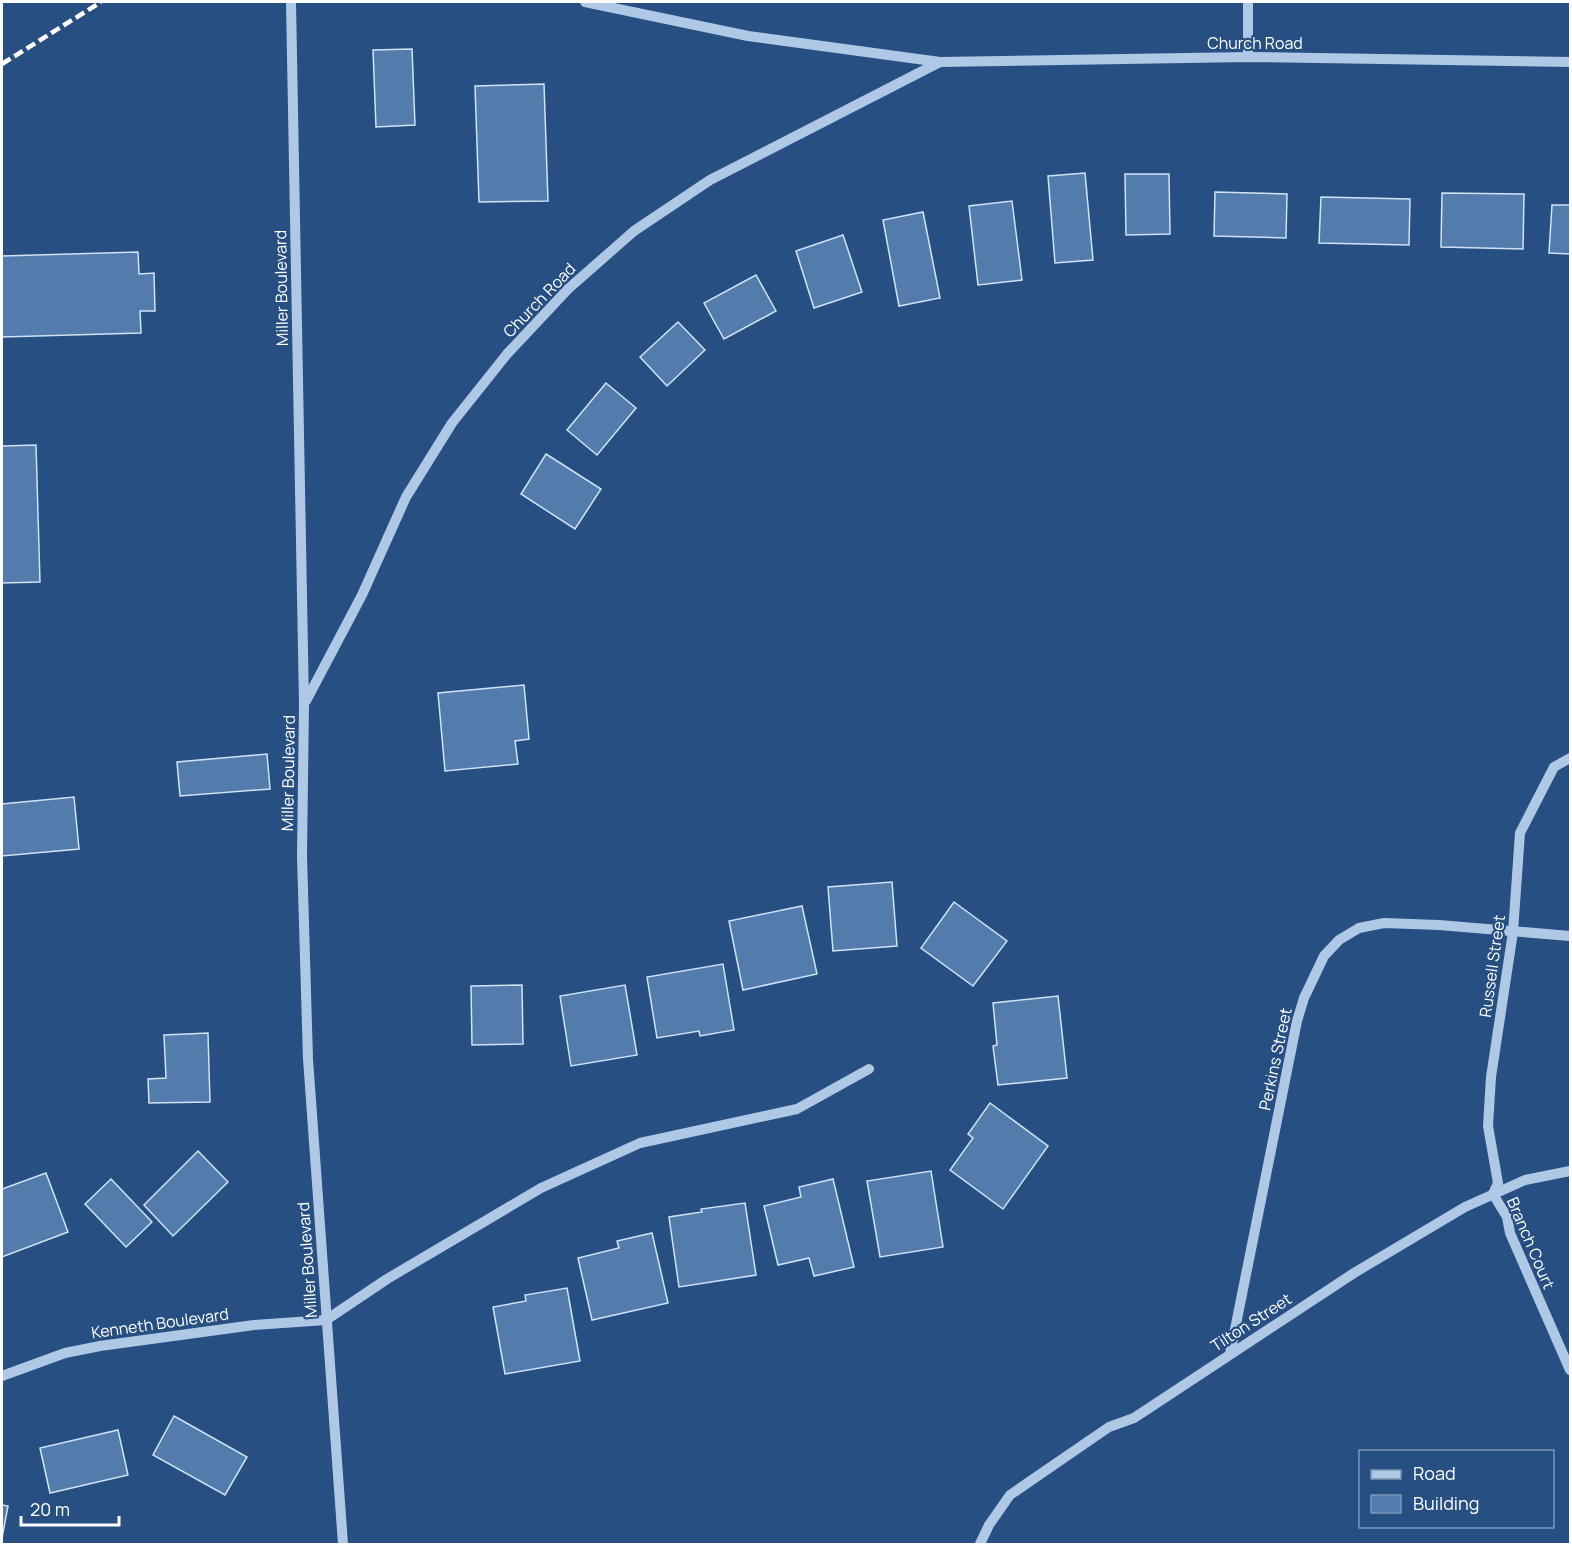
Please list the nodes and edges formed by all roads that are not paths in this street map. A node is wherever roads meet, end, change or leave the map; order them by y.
1 (291, 2) edge
2 (585, 2) edge
3 (1248, 2) edge
4 (1248, 57) junction
5 (940, 62) junction
6 (1570, 62) edge
7 (304, 704) junction
8 (1570, 758) edge
9 (1513, 932) junction
10 (1570, 936) edge
11 (869, 1069) dead end
12 (1570, 1171) edge
13 (1493, 1194) junction
14 (326, 1320) junction
15 (1230, 1353) junction
16 (1570, 1370) edge
17 (2, 1376) edge
18 (343, 1545) edge
19 (980, 1545) edge

1 - 7 street, Miller Boulevard
2 - 5 street, Church Road
3 - 4 street
4 - 5 street, Church Road
4 - 6 street, Church Road
5 - 7 street, Church Road
7 - 14 street, Miller Boulevard
8 - 9 street, Russell Street
9 - 10 street, Perkins Street
9 - 13 street, Russell Street
9 - 15 street, Perkins Street
11 - 14 street
12 - 13 street, Tilton Street
13 - 15 street, Tilton Street
13 - 16 street, Branch Court
14 - 17 street, Kenneth Boulevard
14 - 18 street, Miller Boulevard
15 - 19 street, Tilton Street

